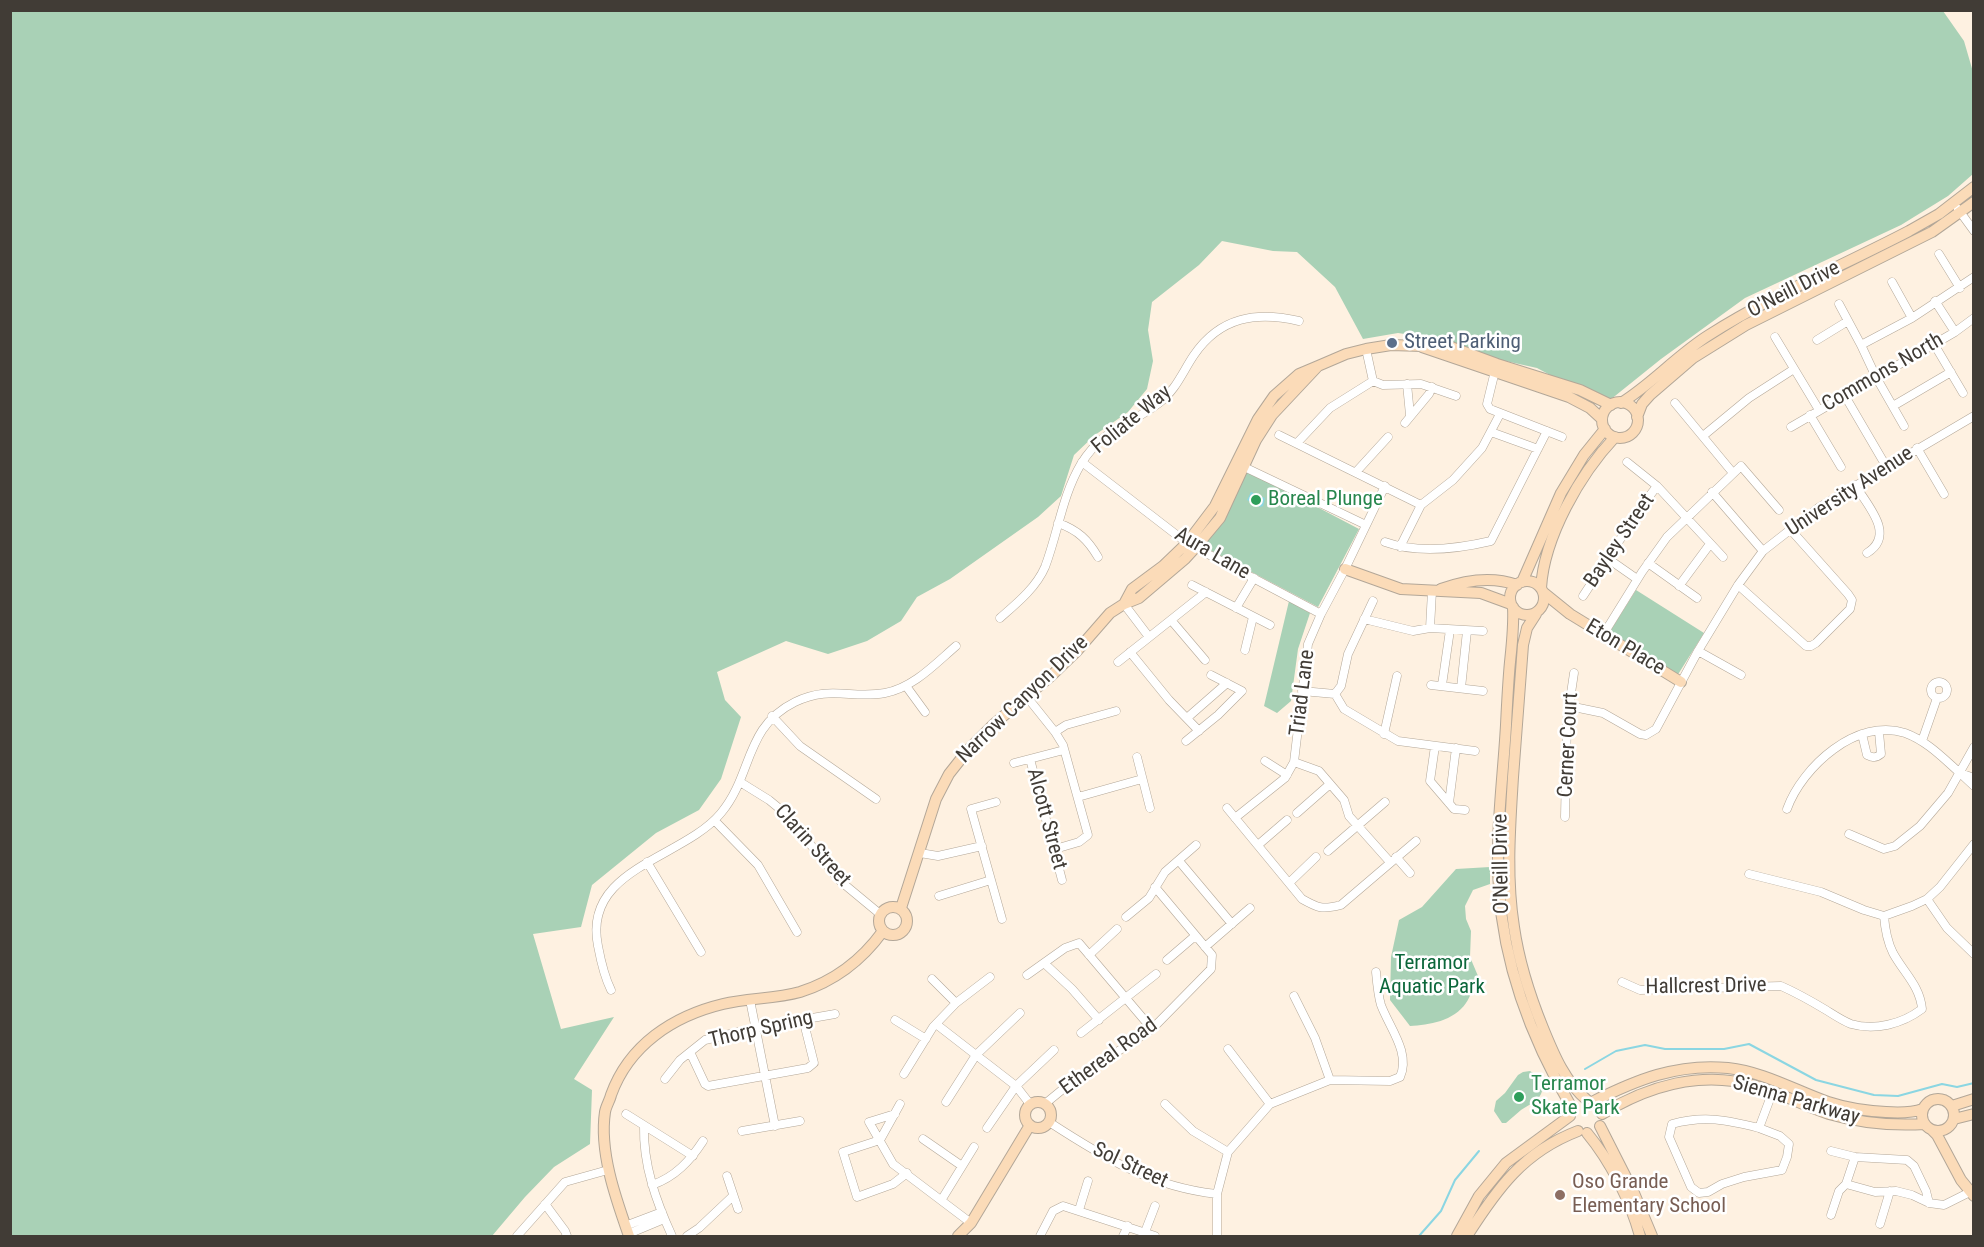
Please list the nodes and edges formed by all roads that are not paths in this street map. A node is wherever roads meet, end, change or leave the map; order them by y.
1 (1974, 187) edge
2 (1974, 202) edge
3 (1957, 208) junction
4 (1974, 231) edge
5 (1939, 254) dead end
6 (1974, 278) edge
7 (1892, 282) dead end
8 (1960, 288) junction
9 (1935, 301) junction
10 (1839, 304) dead end
11 (1912, 318) junction
12 (1974, 318) edge
13 (1299, 321) dead end
14 (1848, 321) junction
15 (1955, 332) junction
16 (1775, 337) dead end
17 (1817, 340) dead end
18 (1934, 344) junction
19 (1861, 345) junction
20 (1366, 349) junction
21 (1496, 368) junction
22 (1794, 369) junction
23 (1951, 372) junction
24 (1876, 377) junction
25 (1373, 381) junction
26 (1407, 384) junction
27 (1432, 387) junction
28 (1963, 393) dead end
29 (1456, 396) dead end
30 (1845, 396) junction
31 (1675, 403) dead end
32 (1616, 404) junction
33 (1893, 406) junction
34 (1819, 410) junction
35 (1500, 414) junction
36 (1410, 415) junction
37 (1810, 415) junction
38 (1974, 416) edge
39 (1637, 417) junction
40 (1405, 423) dead end
41 (1603, 424) junction
42 (1904, 426) dead end
43 (1791, 428) dead end
44 (1547, 431) junction
45 (1491, 432) junction
46 (1279, 435) dead end
47 (1702, 436) junction
48 (1388, 437) dead end
49 (1562, 437) dead end
50 (1615, 437) junction
51 (1297, 443) junction
52 (1917, 448) junction
53 (1538, 449) junction
54 (1082, 462) junction
55 (1627, 462) dead end
56 (1239, 465) junction
57 (1841, 466) dead end
58 (1886, 466) junction
59 (1356, 472) junction
60 (1733, 473) junction
61 (1855, 485) junction
62 (1385, 486) junction
63 (1657, 486) junction
64 (1712, 492) junction
65 (1944, 494) dead end
66 (1421, 506) junction
67 (1779, 510) dead end
68 (1687, 517) junction
69 (1058, 523) junction
70 (1366, 525) junction
71 (1790, 529) junction
72 (1385, 542) dead end
73 (1710, 544) junction
74 (1191, 546) junction
75 (1400, 547) junction
76 (1764, 551) junction
77 (1868, 553) dead end
78 (1098, 557) dead end
79 (1607, 558) junction
80 (1723, 558) dead end
81 (1648, 563) junction
82 (1345, 569) junction
83 (1254, 578) junction
84 (1637, 579) junction
85 (1519, 584) junction
86 (1192, 585) dead end
87 (1738, 585) junction
88 (1679, 586) junction
89 (1543, 590) junction
90 (1435, 591) junction
91 (1206, 592) junction
92 (1583, 596) dead end
93 (1697, 598) dead end
94 (1373, 601) dead end
95 (1125, 604) junction
96 (1512, 605) junction
97 (1236, 608) junction
98 (1539, 610) junction
99 (1321, 614) junction
100 (1570, 614) junction
101 (1253, 617) junction
102 (1000, 618) dead end
103 (1172, 620) junction
104 (1364, 620) junction
105 (1270, 625) dead end
106 (1430, 628) junction
107 (1450, 630) junction
108 (1467, 631) junction
109 (1483, 631) dead end
110 (1603, 635) junction
111 (1149, 637) junction
112 (956, 646) dead end
113 (1245, 650) dead end
114 (1698, 651) junction
115 (1130, 652) junction
116 (1205, 660) dead end
117 (1118, 662) dead end
118 (1574, 673) dead end
119 (1211, 675) dead end
120 (1741, 675) dead end
121 (1397, 676) dead end
122 (1681, 682) junction
123 (1227, 683) junction
124 (1431, 685) dead end
125 (1442, 685) junction
126 (906, 686) junction
127 (1461, 688) junction
128 (1483, 691) dead end
129 (1302, 692) junction
130 (1335, 694) junction
131 (1027, 697) junction
132 (1937, 698) dead end
133 (1569, 706) junction
134 (1116, 711) dead end
135 (925, 712) dead end
136 (772, 716) junction
137 (1186, 718) junction
138 (1199, 731) junction
139 (1055, 732) junction
140 (1879, 732) junction
141 (1384, 734) junction
142 (1862, 734) junction
143 (1186, 741) dead end
144 (1922, 741) junction
145 (1435, 746) junction
146 (1974, 747) edge
147 (1456, 748) junction
148 (1064, 750) junction
149 (1475, 751) dead end
150 (1137, 757) dead end
151 (1030, 759) junction
152 (1266, 761) dead end
153 (1294, 762) junction
154 (1014, 763) dead end
155 (1960, 773) junction
156 (1287, 775) junction
157 (1974, 778) edge
158 (1142, 779) junction
159 (740, 782) junction
160 (1330, 784) junction
161 (1974, 786) edge
162 (1078, 797) junction
163 (876, 799) dead end
164 (996, 802) dead end
165 (1384, 802) dead end
166 (1449, 803) junction
167 (1150, 808) dead end
168 (1227, 808) dead end
169 (1787, 808) dead end
170 (1465, 810) dead end
171 (1297, 813) dead end
172 (1565, 817) dead end
173 (1235, 818) junction
174 (1287, 820) dead end
175 (715, 821) junction
176 (1357, 826) junction
177 (1850, 834) dead end
178 (1416, 841) dead end
179 (1974, 844) edge
180 (1196, 845) dead end
181 (1258, 845) junction
182 (982, 846) junction
183 (1055, 849) junction
184 (1328, 851) dead end
185 (920, 853) junction
186 (1316, 857) dead end
187 (1394, 860) junction
188 (1179, 861) junction
189 (647, 862) junction
190 (1410, 873) dead end
191 (1749, 874) dead end
192 (991, 880) junction
193 (1062, 880) dead end
194 (1289, 883) junction
195 (1155, 887) junction
196 (939, 896) dead end
197 (1927, 898) junction
198 (901, 908) junction
199 (1250, 908) dead end
200 (880, 914) junction
201 (1884, 916) junction
202 (1126, 917) dead end
203 (1002, 919) dead end
204 (1232, 924) junction
205 (1117, 929) dead end
206 (884, 931) junction
207 (797, 932) dead end
208 (1195, 936) junction
209 (1205, 947) junction
210 (701, 952) dead end
211 (1974, 954) edge
212 (1089, 955) junction
213 (1167, 960) dead end
214 (1044, 963) junction
215 (1376, 972) dead end
216 (1156, 974) dead end
217 (1027, 975) dead end
218 (990, 977) dead end
219 (932, 979) dead end
220 (1622, 982) dead end
221 (611, 990) dead end
222 (1294, 996) dead end
223 (1126, 999) junction
224 (750, 1000) junction
225 (956, 1003) junction
226 (1020, 1013) dead end
227 (835, 1014) dead end
228 (803, 1019) junction
229 (895, 1020) dead end
230 (1099, 1020) junction
231 (936, 1023) junction
232 (756, 1028) junction
233 (1152, 1029) junction
234 (1080, 1033) dead end
235 (926, 1039) junction
236 (1228, 1049) dead end
237 (1054, 1050) dead end
238 (690, 1052) junction
239 (976, 1055) junction
240 (904, 1074) dead end
241 (767, 1076) junction
242 (665, 1079) dead end
243 (1330, 1080) junction
244 (1016, 1086) junction
245 (1775, 1092) junction
246 (1974, 1099) edge
247 (1590, 1101) junction
248 (946, 1102) dead end
249 (1828, 1102) junction
250 (900, 1104) dead end
251 (1030, 1104) junction
252 (1046, 1104) junction
253 (1165, 1104) dead end
254 (1270, 1104) junction
255 (1952, 1106) junction
256 (1923, 1109) junction
257 (1571, 1112) junction
258 (626, 1114) dead end
259 (895, 1114) junction
260 (1974, 1114) edge
261 (1601, 1120) junction
262 (800, 1121) dead end
263 (1049, 1122) junction
264 (1952, 1123) junction
265 (1030, 1125) junction
266 (644, 1126) junction
267 (775, 1126) junction
268 (1928, 1127) junction
269 (987, 1128) dead end
270 (1759, 1128) junction
271 (742, 1131) dead end
272 (1582, 1132) junction
273 (923, 1139) dead end
274 (880, 1140) junction
275 (703, 1141) dead end
276 (974, 1147) dead end
277 (1831, 1151) dead end
278 (1228, 1152) junction
279 (693, 1156) junction
280 (1855, 1157) junction
281 (1950, 1158) junction
282 (962, 1166) junction
283 (608, 1170) junction
284 (907, 1173) junction
285 (727, 1176) dead end
286 (1088, 1181) dead end
287 (1846, 1184) junction
288 (652, 1185) junction
289 (1890, 1191) junction
290 (1217, 1194) junction
291 (1972, 1194) edge
292 (733, 1196) junction
293 (942, 1199) junction
294 (1929, 1203) junction
295 (545, 1204) junction
296 (1155, 1206) dead end
297 (738, 1209) dead end
298 (1079, 1210) junction
299 (663, 1215) junction
300 (1831, 1215) dead end
301 (971, 1223) junction
302 (1880, 1224) dead end
303 (1128, 1226) junction
304 (627, 1232) edge
305 (1145, 1232) junction
306 (960, 1235) edge
307 (518, 1236) edge
308 (567, 1236) edge
309 (672, 1236) edge
310 (687, 1236) edge
311 (1040, 1236) edge
312 (1123, 1236) edge
313 (1155, 1236) edge
314 (1217, 1236) edge
315 (1457, 1236) edge
316 (1467, 1236) edge
317 (1640, 1236) edge
318 (1652, 1236) edge

1 - 3 main road, O'Neill Drive
2 - 3 main road, O'Neill Drive
3 - 4 street
3 - 32 main road, O'Neill Drive
3 - 39 main road, O'Neill Drive
5 - 8 street
6 - 8 street
7 - 11 street
8 - 9 street
9 - 11 street
9 - 15 street
10 - 14 street
11 - 19 street
12 - 15 street, Commons North
13 - 54 street, Foliate Way
14 - 17 street
14 - 19 street
15 - 18 street, Commons North
16 - 22 street
18 - 23 street
18 - 24 street, Commons North
19 - 24 street
20 - 21 main road, Narrow Canyon Drive
20 - 25 street
20 - 56 main road, Narrow Canyon Drive
21 - 32 main road, Narrow Canyon Drive
21 - 35 street
21 - 41 main road, Narrow Canyon Drive
22 - 34 street
22 - 47 street
23 - 28 street
23 - 33 street
24 - 30 street, Commons North
24 - 33 street
25 - 26 street
25 - 51 street
26 - 27 street
26 - 36 street
27 - 29 street
27 - 36 street
30 - 34 street, Commons North
30 - 58 street
31 - 47 street
32 - 39 main road
32 - 41 main road, O'Neill Drive
33 - 42 street
34 - 37 street, Commons North
35 - 44 street
35 - 45 street
36 - 40 street
37 - 43 street, Commons North
37 - 57 street
38 - 52 street, University Avenue
39 - 50 main road, O'Neill Drive
41 - 50 main road
41 - 85 main road, O'Neill Drive
44 - 49 street
44 - 53 street
45 - 53 street
45 - 66 street
46 - 51 street
47 - 60 street
48 - 59 street
50 - 89 main road, O'Neill Drive
51 - 59 street
52 - 58 street, University Avenue
52 - 65 street
53 - 75 street
54 - 69 street, Foliate Way
54 - 74 street, Aura Lane
55 - 63 street
56 - 70 street
56 - 74 main road, Narrow Canyon Drive
58 - 61 street, University Avenue
59 - 62 street
60 - 64 street
60 - 67 street
61 - 71 street, University Avenue
61 - 77 street
62 - 66 street
62 - 70 street, Triad Lane
63 - 68 street
63 - 79 street, Bayley Street
64 - 68 street
64 - 76 street
66 - 75 street
68 - 73 street
68 - 81 street
69 - 78 street
69 - 102 street, Foliate Way
70 - 82 street, Triad Lane
71 - 76 street, University Avenue
71 - 87 street
72 - 75 street
73 - 80 street
73 - 88 street
74 - 83 street, Aura Lane
74 - 95 main road, Narrow Canyon Drive
76 - 87 street, University Avenue
79 - 84 street
79 - 92 street, Bayley Street
81 - 84 street
81 - 88 street
82 - 90 main road
82 - 99 street, Triad Lane
83 - 97 street
83 - 99 street, Aura Lane
84 - 110 street
85 - 89 main road
85 - 90 main road
85 - 96 main road, O'Neill Drive
86 - 91 street
87 - 114 street, University Avenue
88 - 93 street
89 - 98 main road, O'Neill Drive
89 - 100 main road, Eton Place
90 - 96 main road
90 - 106 street
91 - 97 street
91 - 103 street
94 - 104 street
95 - 111 street
95 - 131 main road, Narrow Canyon Drive
96 - 98 main road
96 - 257 main road, O'Neill Drive
97 - 101 street
98 - 100 main road, Eton Place
98 - 247 main road, O'Neill Drive
99 - 129 street, Triad Lane
100 - 110 main road, Eton Place
101 - 105 street
101 - 113 street
103 - 111 street
103 - 116 street
104 - 106 street
104 - 130 street
106 - 107 street
107 - 108 street
107 - 125 street
108 - 109 street
108 - 127 street
110 - 122 main road, Eton Place
111 - 115 street
112 - 126 street
114 - 120 street
114 - 122 street, University Avenue
115 - 117 street
115 - 137 street
118 - 133 street, Cerner Court
119 - 123 street
121 - 141 street
122 - 133 street, University Avenue
123 - 137 street
123 - 138 street
124 - 125 street
125 - 127 street
126 - 135 street
126 - 136 street
127 - 128 street
129 - 130 street
129 - 153 street, Triad Lane
130 - 141 street
131 - 139 street
131 - 185 main road, Narrow Canyon Drive
132 - 144 street
133 - 172 street, Cerner Court
134 - 139 street
136 - 159 street
136 - 163 street
137 - 138 street
138 - 143 street
139 - 148 street
140 - 142 street
140 - 142 street
140 - 144 street
141 - 145 street
142 - 169 street
144 - 155 street
145 - 147 street
145 - 166 street
146 - 155 street
147 - 149 street
147 - 166 street
148 - 151 street
148 - 162 street
150 - 158 street
151 - 154 street
151 - 183 street, Alcott Street
152 - 156 street
153 - 156 street, Triad Lane
153 - 160 street
155 - 157 street
155 - 161 street
155 - 177 street
156 - 173 street, Triad Lane
158 - 162 street
158 - 167 street
159 - 175 street
159 - 200 street, Clarin Street
160 - 171 street
160 - 176 street
162 - 183 street
164 - 182 street
165 - 176 street
166 - 170 street
168 - 173 street
173 - 181 street
174 - 181 street
175 - 189 street
175 - 207 street
176 - 184 street
176 - 187 street
178 - 187 street
179 - 197 street
180 - 188 street
181 - 194 street
182 - 185 street
182 - 192 street
183 - 193 street, Alcott Street
185 - 198 main road, Narrow Canyon Drive
186 - 194 street
187 - 190 street
187 - 194 street
188 - 195 street
188 - 204 street
189 - 210 street
189 - 221 street
191 - 201 street
192 - 196 street
192 - 203 street
195 - 202 street
195 - 208 street
197 - 201 street
197 - 211 street
198 - 200 main road
198 - 206 main road, Narrow Canyon Drive
199 - 204 street
200 - 206 main road
201 - 220 street, Hallcrest Drive
204 - 209 street
205 - 212 street
206 - 224 main road
208 - 209 street
208 - 213 street
209 - 233 street, Ethereal Road
212 - 214 street
212 - 223 street
214 - 217 street
214 - 230 street
215 - 243 street
216 - 223 street
218 - 225 street
219 - 225 street
222 - 243 street
223 - 230 street
223 - 233 street
224 - 232 street
224 - 283 main road
225 - 231 street
226 - 239 street
227 - 228 street, Thorp Spring
228 - 232 street, Thorp Spring
228 - 241 street
229 - 235 street
230 - 234 street
231 - 235 street
231 - 239 street
232 - 238 street, Thorp Spring
232 - 241 street
233 - 252 street, Ethereal Road
235 - 240 street
236 - 254 street
237 - 244 street
238 - 241 street
238 - 242 street, Thorp Spring
239 - 244 street
239 - 248 street
241 - 267 street
243 - 254 street
244 - 251 street
244 - 269 street
245 - 249 main road
245 - 261 main road, Sienna Parkway
245 - 268 main road, Sienna Parkway
245 - 270 street
246 - 255 main road, Sienna Parkway
247 - 249 main road, Sienna Parkway
247 - 257 main road
247 - 261 main road, O'Neill Drive
249 - 256 main road, Sienna Parkway
250 - 259 street
251 - 252 main road, Ethereal Road
251 - 265 main road
252 - 263 main road, Ethereal Road
253 - 278 street
254 - 278 street
255 - 256 main road, Sienna Parkway
255 - 264 main road
256 - 268 main road
257 - 272 main road, O'Neill Drive
257 - 315 main road
258 - 266 street
259 - 274 street
259 - 274 street
260 - 264 main road, Sienna Parkway
261 - 272 main road
261 - 318 main road, O'Neill Drive
262 - 267 street
263 - 265 main road, Ethereal Road
263 - 290 street, Sol Street
264 - 268 main road, Sienna Parkway
264 - 281 main road
265 - 301 main road
266 - 279 street
266 - 288 street
267 - 271 street
268 - 281 main road
270 - 270 street
272 - 316 main road
272 - 317 main road, O'Neill Drive
273 - 282 street
274 - 284 street
274 - 284 street
275 - 279 street
276 - 282 street
277 - 280 street
278 - 290 street
279 - 288 street
280 - 287 street
280 - 294 street
281 - 291 main road
282 - 293 street
283 - 295 street
283 - 304 main road
284 - 293 street
285 - 292 street
286 - 298 street
287 - 289 street
287 - 300 street
288 - 299 street
289 - 294 street
289 - 302 street
290 - 314 street
291 - 294 street
292 - 297 street
292 - 310 street
293 - 301 street
295 - 307 street
295 - 308 street
296 - 305 street
298 - 303 street
298 - 311 street
299 - 304 street
299 - 309 street
301 - 306 main road
303 - 305 street
303 - 312 street
305 - 313 street

